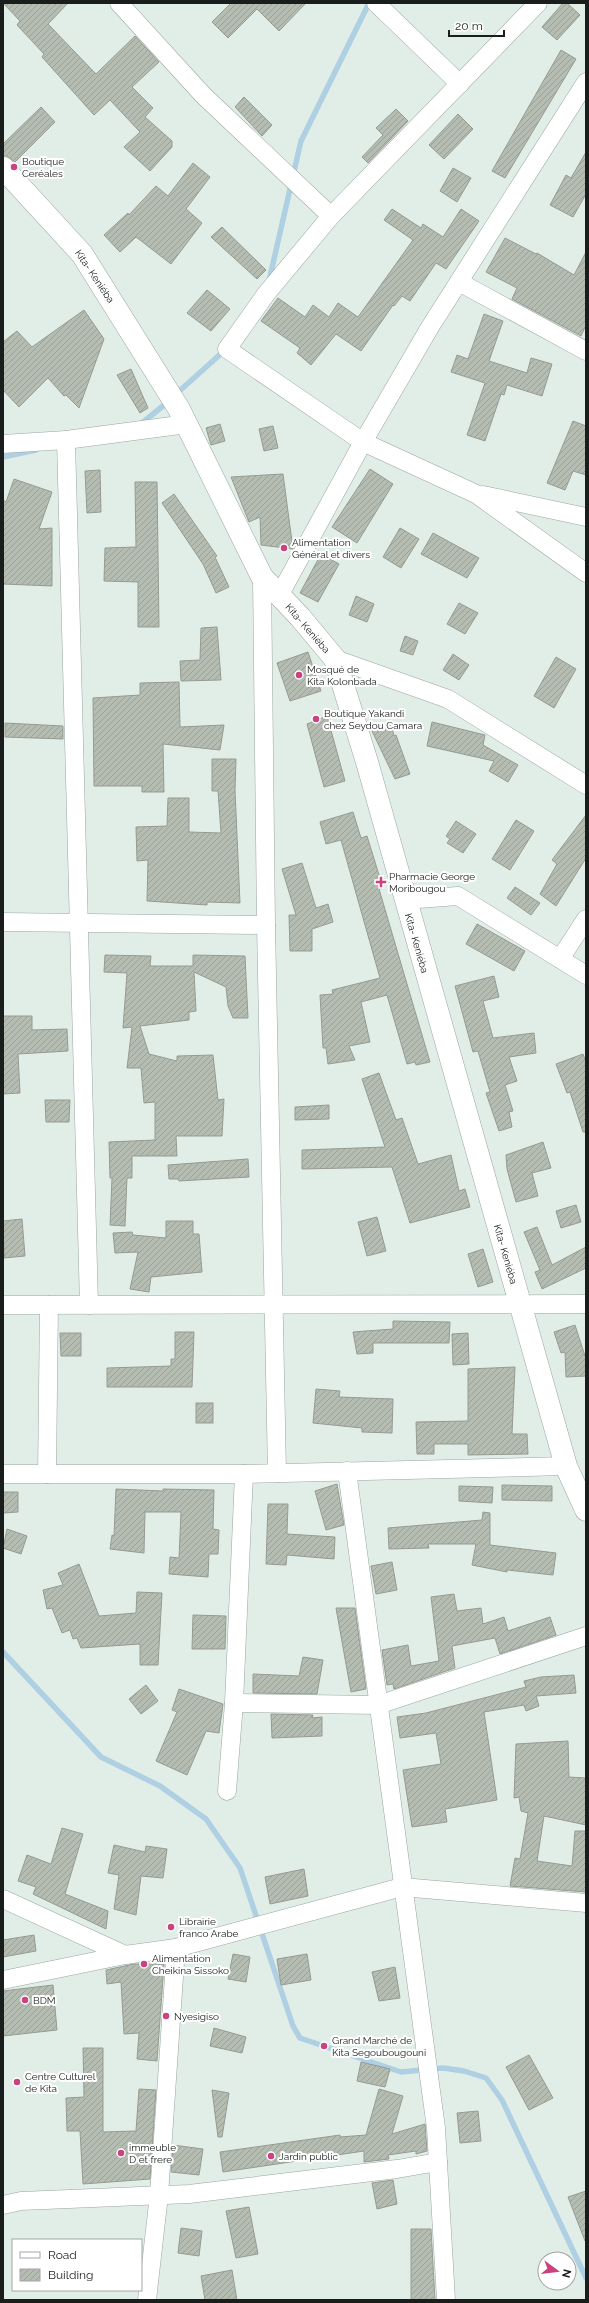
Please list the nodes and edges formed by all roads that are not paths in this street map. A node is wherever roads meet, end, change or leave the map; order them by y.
1 (119, 3) edge
2 (376, 3) edge
3 (538, 3) edge
4 (586, 82) edge
5 (460, 84) junction
6 (3, 168) edge
7 (331, 216) junction
8 (459, 282) junction
9 (586, 351) edge
10 (183, 417) junction
11 (66, 440) junction
12 (363, 442) junction
13 (3, 444) edge
14 (476, 494) junction
15 (586, 517) edge
16 (586, 573) edge
17 (262, 577) junction
18 (279, 596) junction
19 (335, 659) junction
20 (586, 785) edge
21 (405, 900) junction
22 (586, 919) edge
23 (3, 922) edge
24 (80, 923) junction
25 (266, 925) junction
26 (560, 959) junction
27 (586, 975) edge
28 (49, 1304) junction
29 (275, 1304) junction
30 (520, 1304) junction
31 (586, 1304) edge
32 (3, 1305) edge
33 (89, 1305) junction
34 (566, 1466) junction
35 (347, 1471) junction
36 (3, 1474) edge
37 (47, 1474) junction
38 (244, 1474) junction
39 (277, 1474) junction
40 (586, 1510) edge
41 (586, 1636) edge
42 (234, 1703) junction
43 (378, 1705) junction
44 (227, 1791) dead end
45 (402, 1887) junction
46 (3, 1899) edge
47 (586, 1903) edge
48 (176, 1948) junction
49 (125, 1955) junction
50 (3, 1980) edge
51 (438, 2162) junction
52 (3, 2192) edge
53 (159, 2195) junction
54 (21, 2201) junction
55 (3, 2205) edge
56 (147, 2300) edge
57 (446, 2300) edge

1 - 7 street
2 - 5 street
3 - 5 street
4 - 8 street
5 - 7 street
6 - 10 main road, Kita- Keniéba
7 - 12 street
8 - 9 street
8 - 12 street
10 - 11 street
10 - 17 main road, Kita- Keniéba
11 - 13 street
11 - 24 street
12 - 14 street
12 - 18 street
14 - 15 street
14 - 16 street
17 - 18 main road, Kita- Keniéba
17 - 25 street
18 - 19 main road, Kita- Keniéba
19 - 20 street
19 - 21 main road, Kita- Keniéba
21 - 26 street
21 - 30 main road, Kita- Keniéba
22 - 26 street
23 - 24 street
24 - 25 street
24 - 33 street
25 - 29 street
26 - 27 street
28 - 32 street
28 - 33 street
28 - 37 street
29 - 30 street
29 - 33 street
29 - 39 street
30 - 31 street
30 - 34 main road, Kita- Keniéba
34 - 35 street
34 - 40 main road, Kita- Keniéba
35 - 39 street
35 - 43 street
36 - 37 street
37 - 38 street
38 - 39 street
38 - 42 street
41 - 43 street
42 - 43 street
42 - 44 street
43 - 45 street
45 - 47 street
45 - 48 street
45 - 51 street
46 - 49 street
48 - 49 street
48 - 53 street
49 - 50 street
51 - 53 street
51 - 57 street
52 - 54 street
53 - 54 street
53 - 56 street
54 - 55 street

